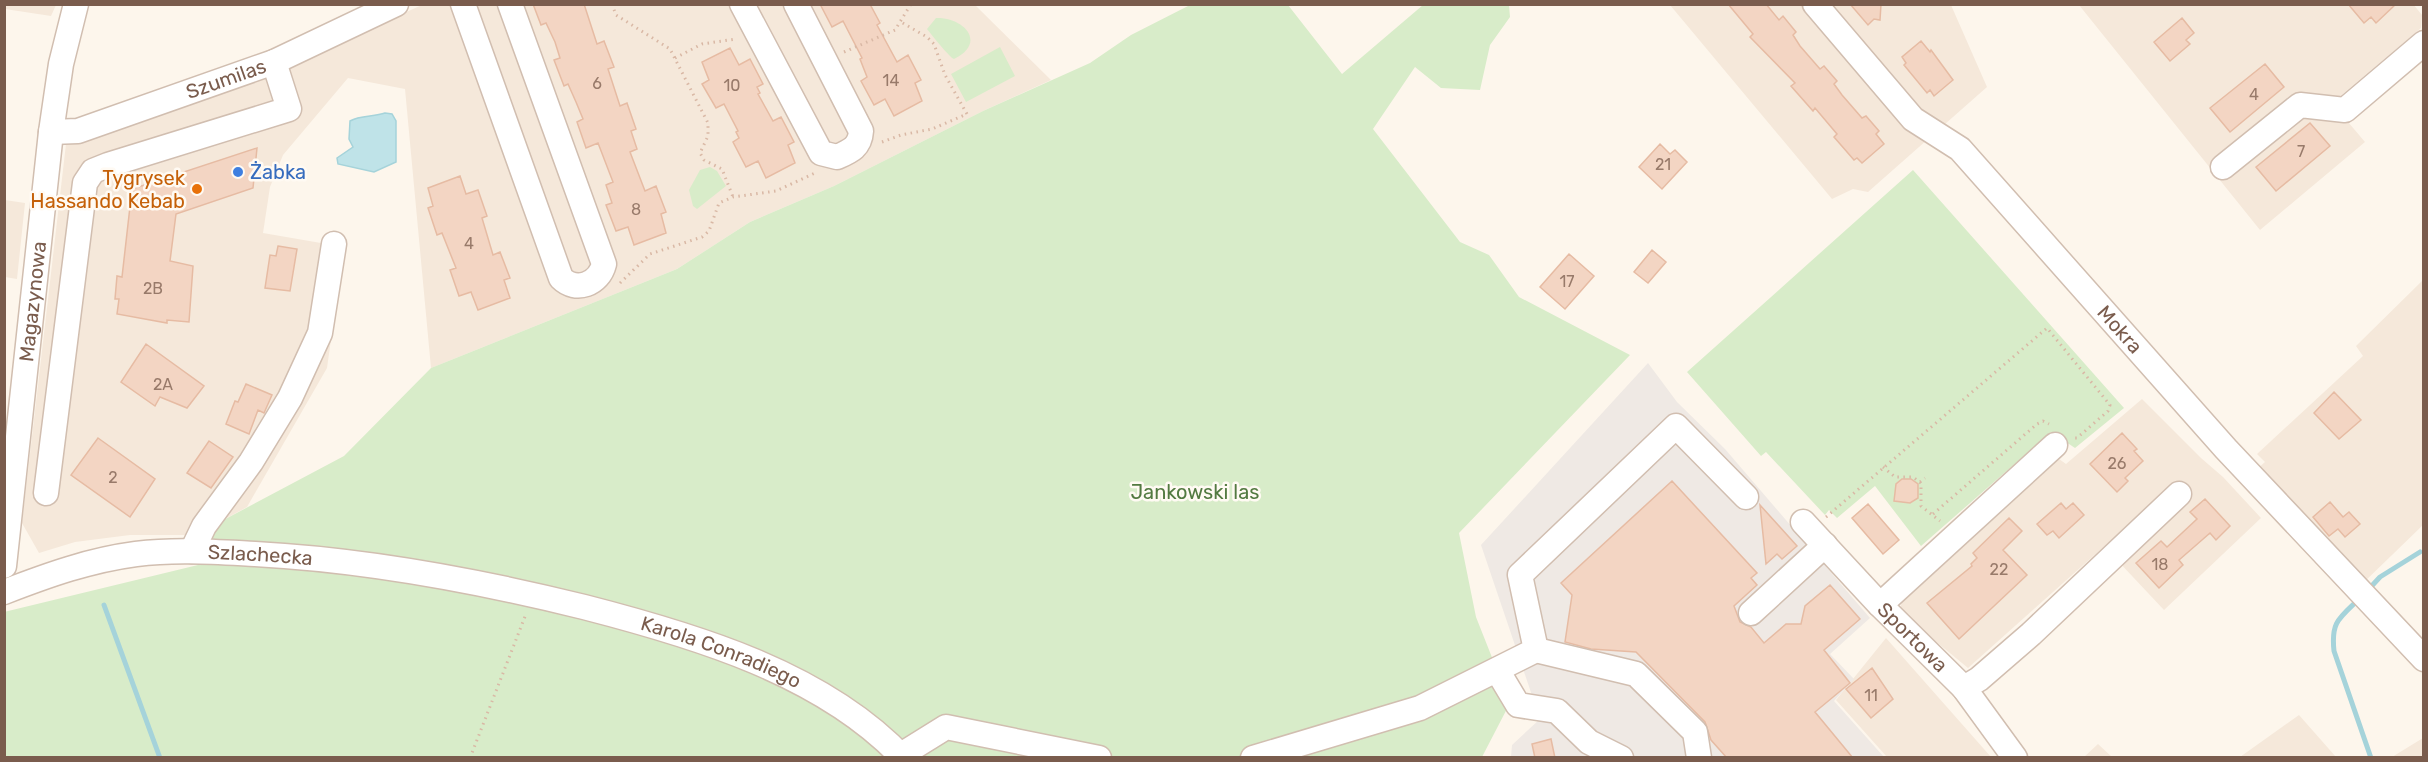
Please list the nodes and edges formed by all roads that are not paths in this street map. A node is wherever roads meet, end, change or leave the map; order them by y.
1 (76, 4) edge
2 (396, 4) edge
3 (463, 4) edge
4 (510, 4) edge
5 (742, 4) edge
6 (796, 4) edge
7 (1815, 4) edge
8 (2424, 43) edge
9 (274, 62) junction
10 (51, 132) junction
11 (2223, 167) dead end
12 (334, 243) dead end
13 (2059, 436) road end
14 (46, 493) dead end
15 (2179, 494) dead end
16 (1746, 497) dead end
17 (192, 551) junction
18 (4, 566) edge
19 (4, 592) edge
20 (526, 593) joint
21 (1880, 605) junction
22 (1751, 613) dead end
23 (1536, 650) junction
24 (2424, 659) edge
25 (1497, 670) junction
26 (1964, 688) junction
27 (902, 756) edge
28 (1099, 758) edge
29 (1252, 758) edge
30 (1621, 758) edge
31 (1699, 758) edge
32 (2015, 758) edge

1 - 10 street, Magazynowa
2 - 9 street, Szumilas
3 - 4 street
5 - 6 street
7 - 24 street, Mokra
8 - 11 street
9 - 10 street, Szumilas
9 - 14 street
10 - 18 street, Magazynowa
12 - 17 street
13 - 21 street
15 - 26 street
16 - 23 street
17 - 19 street, Szlachecka
17 - 20 street, Szlachecka
20 - 27 street, Karola Conradiego
21 - 22 street, Sportowa
21 - 26 street, Sportowa
23 - 25 street
23 - 31 street
25 - 29 street
25 - 30 street
26 - 32 street, Sportowa
27 - 28 street

